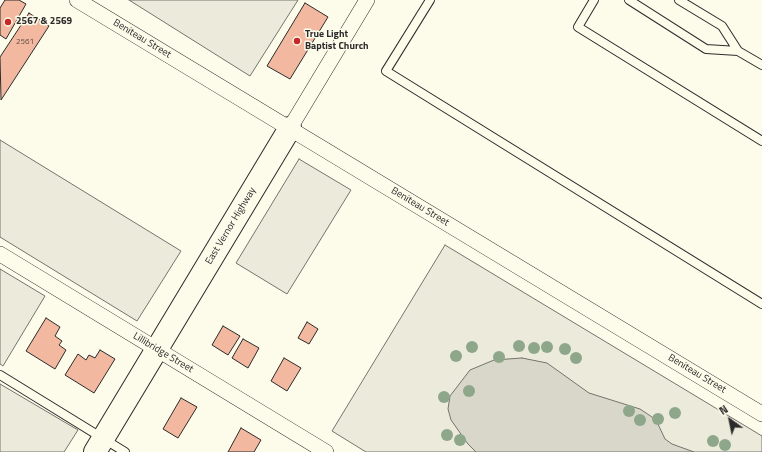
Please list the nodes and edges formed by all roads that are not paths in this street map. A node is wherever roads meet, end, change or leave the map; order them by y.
1 (77, 0) edge
2 (367, 0) edge
3 (430, 0) edge
4 (594, 0) edge
5 (629, 0) edge
6 (679, 0) edge
7 (738, 51) junction
8 (762, 66) edge
9 (290, 128) junction
10 (762, 141) edge
11 (0, 254) edge
12 (762, 304) edge
13 (156, 350) junction
14 (0, 375) edge
15 (762, 414) edge
16 (99, 445) edge
17 (125, 452) edge
18 (326, 452) edge

1 - 9 street, Beniteau Street
2 - 9 street, East Vernor Highway
3 - 12 lane
4 - 10 lane
5 - 7 lane
6 - 7 lane
7 - 8 lane
9 - 13 street, East Vernor Highway
9 - 15 street, Beniteau Street
11 - 13 street, Lillibridge Street
13 - 16 street, East Vernor Highway
13 - 18 street, Lillibridge Street
14 - 16 lane
16 - 17 lane

